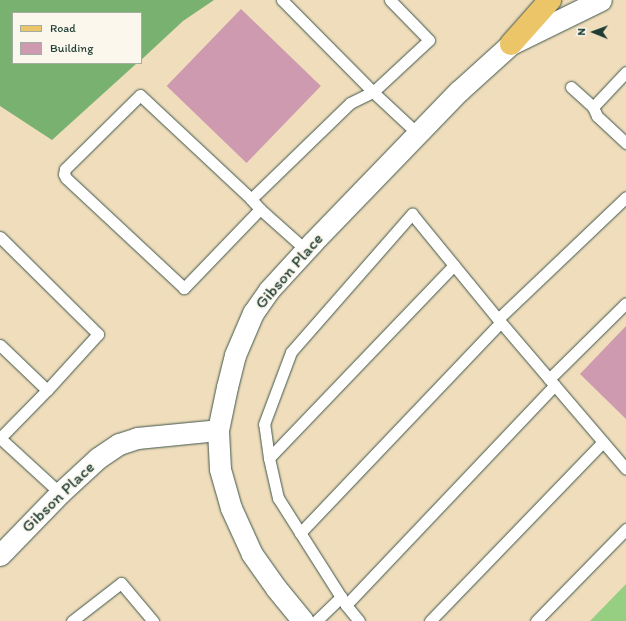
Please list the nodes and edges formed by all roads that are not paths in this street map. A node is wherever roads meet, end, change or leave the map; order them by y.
1 (282, 0) edge
2 (390, 0) edge
3 (550, 0) edge
4 (601, 0) edge
5 (511, 44) junction
6 (626, 72) edge
7 (571, 87) dead end
8 (373, 92) junction
9 (593, 107) junction
10 (418, 134) junction
11 (626, 143) edge
12 (626, 197) edge
13 (251, 199) junction
14 (260, 209) junction
15 (0, 237) edge
16 (306, 250) junction
17 (454, 265) junction
18 (626, 303) edge
19 (499, 321) junction
20 (0, 345) edge
21 (552, 382) junction
22 (47, 390) junction
23 (218, 430) junction
24 (0, 438) edge
25 (604, 442) junction
26 (269, 458) junction
27 (626, 469) edge
28 (60, 493) junction
29 (626, 529) edge
30 (300, 533) junction
31 (0, 555) edge
32 (343, 601) junction
33 (72, 621) edge
34 (153, 621) edge
35 (303, 621) edge
36 (316, 621) edge
37 (359, 621) edge
38 (430, 621) edge
39 (536, 621) edge

1 - 8 lane
2 - 8 lane
3 - 5 main road
4 - 5 street, Gibson Place
5 - 10 street, Gibson Place
6 - 9 lane
7 - 9 lane
8 - 10 lane
8 - 13 lane
9 - 11 lane
10 - 16 street, Gibson Place
12 - 19 lane
13 - 14 lane
13 - 14 lane
14 - 16 lane
15 - 22 lane
16 - 23 street, Gibson Place
17 - 19 lane
17 - 26 lane
17 - 26 lane
18 - 21 lane
19 - 21 lane
19 - 30 lane
20 - 22 lane
21 - 25 lane
21 - 32 lane
22 - 24 lane
23 - 28 street, Gibson Place
23 - 35 street
24 - 28 lane
25 - 27 lane
25 - 38 lane
26 - 30 lane
28 - 31 street, Gibson Place
29 - 39 lane
30 - 32 lane
32 - 36 lane
32 - 37 lane
33 - 34 lane

